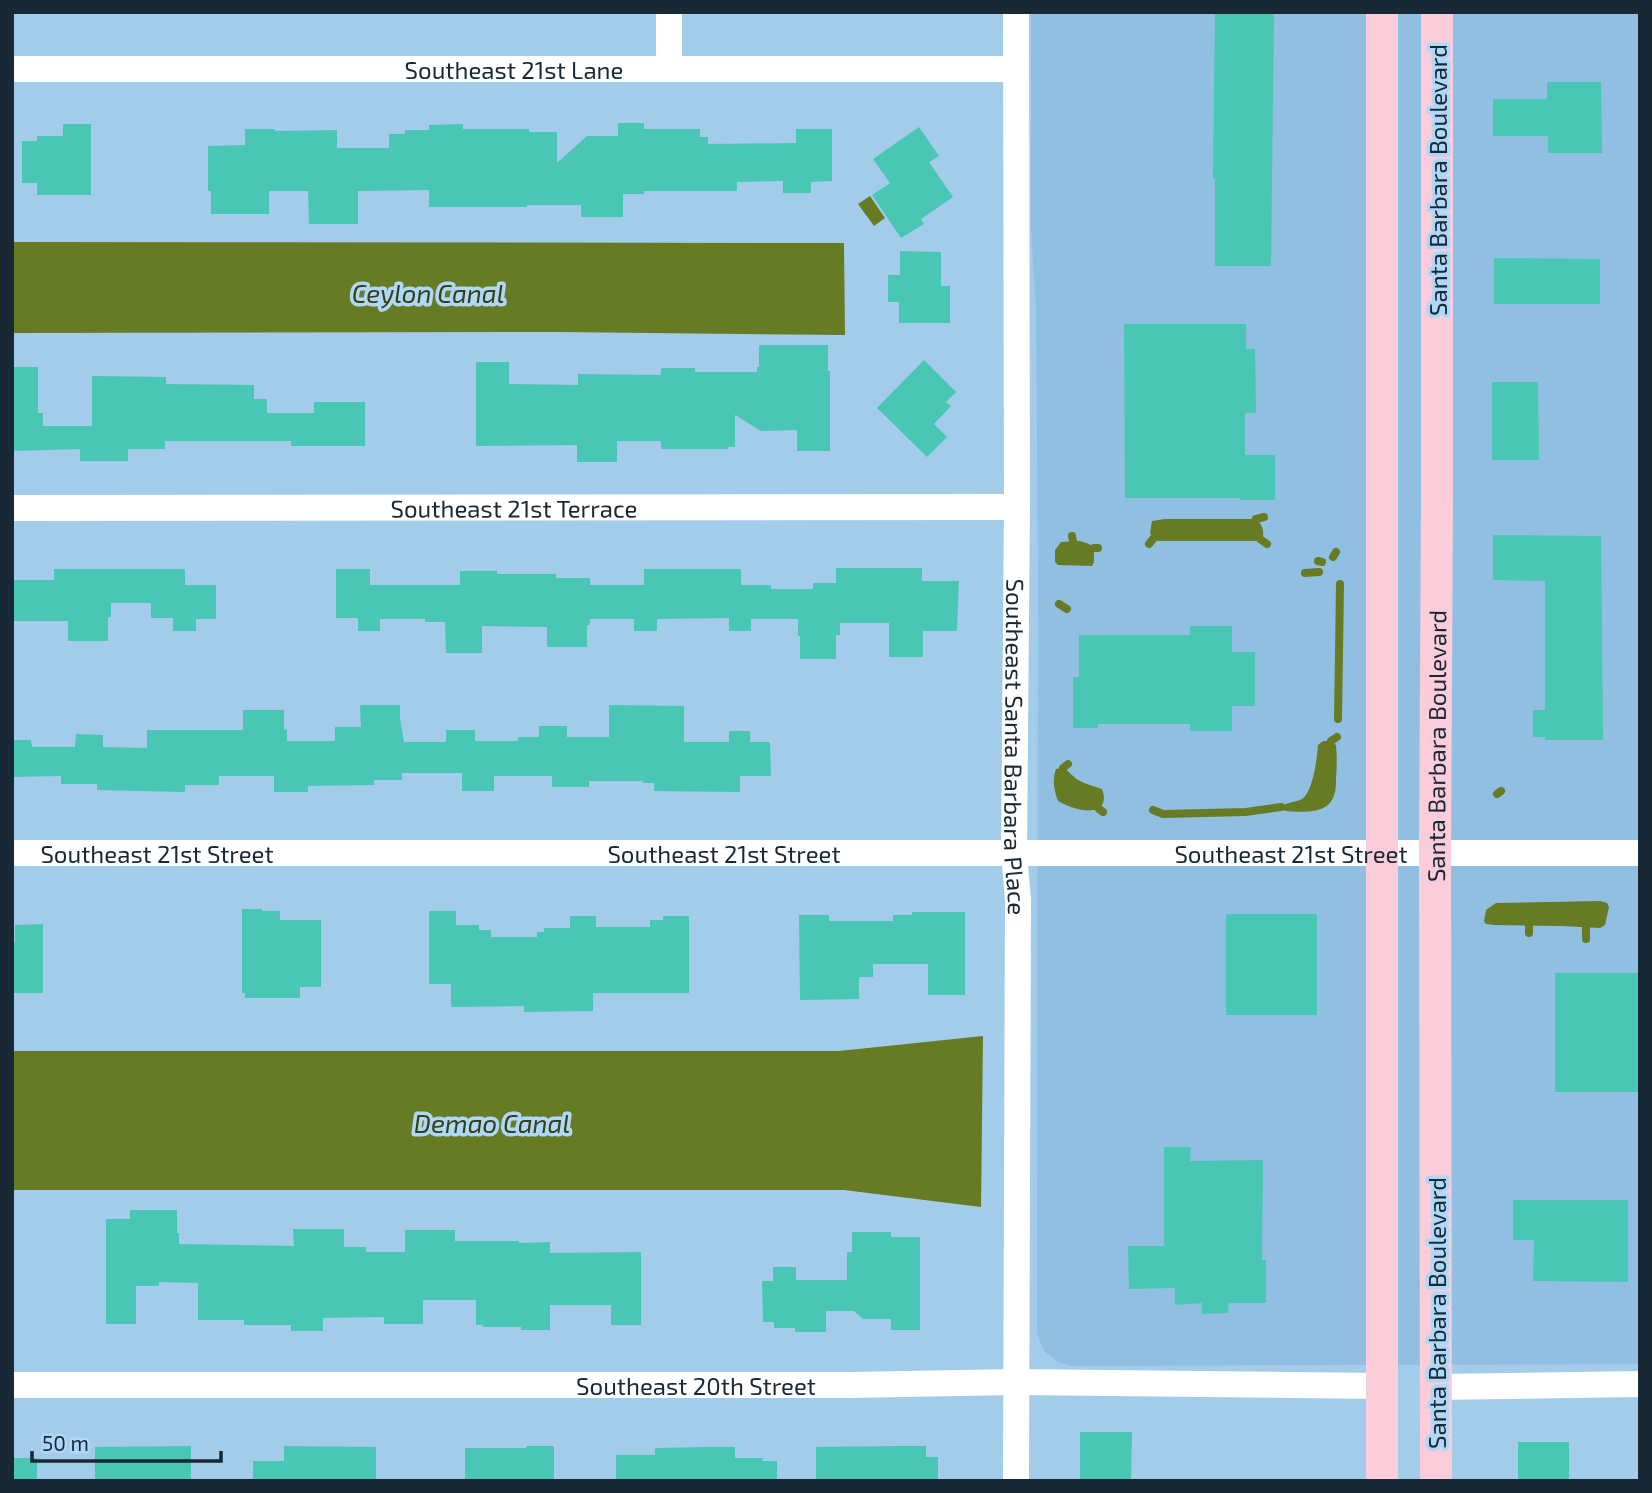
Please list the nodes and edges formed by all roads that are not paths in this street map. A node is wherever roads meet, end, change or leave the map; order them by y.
1 (669, 12) edge
2 (1016, 12) edge
3 (1382, 12) edge
4 (1437, 12) edge
5 (12, 69) edge
6 (669, 69) junction
7 (1016, 69) junction
8 (1017, 507) junction
9 (12, 508) edge
10 (12, 853) edge
11 (1014, 853) junction
12 (1382, 853) junction
13 (1435, 853) junction
14 (1640, 853) edge
15 (1016, 1382) junction
16 (1640, 1384) edge
17 (12, 1385) edge
18 (1382, 1386) junction
19 (1436, 1387) junction
20 (1016, 1481) edge
21 (1382, 1481) edge
22 (1436, 1481) edge

1 - 6 street
2 - 7 street, Southeast Santa Barbara Place
3 - 12 main road
4 - 13 main road, Santa Barbara Boulevard
5 - 6 street, Southeast 21st Lane
6 - 7 street, Southeast 21st Lane
7 - 8 street, Southeast Santa Barbara Place
8 - 9 street, Southeast 21st Terrace
8 - 11 street, Southeast Santa Barbara Place
10 - 11 street, Southeast 21st Street
11 - 12 street, Southeast 21st Street
11 - 15 street, Southeast Santa Barbara Place
12 - 13 street, Southeast 21st Street
12 - 18 main road
13 - 14 street, Southeast 21st Street
13 - 19 main road, Santa Barbara Boulevard
15 - 17 street, Southeast 20th Street
15 - 18 street, Southeast 20th Street
15 - 20 street, Southeast Santa Barbara Place
16 - 19 street
18 - 21 main road
19 - 22 main road, Santa Barbara Boulevard

